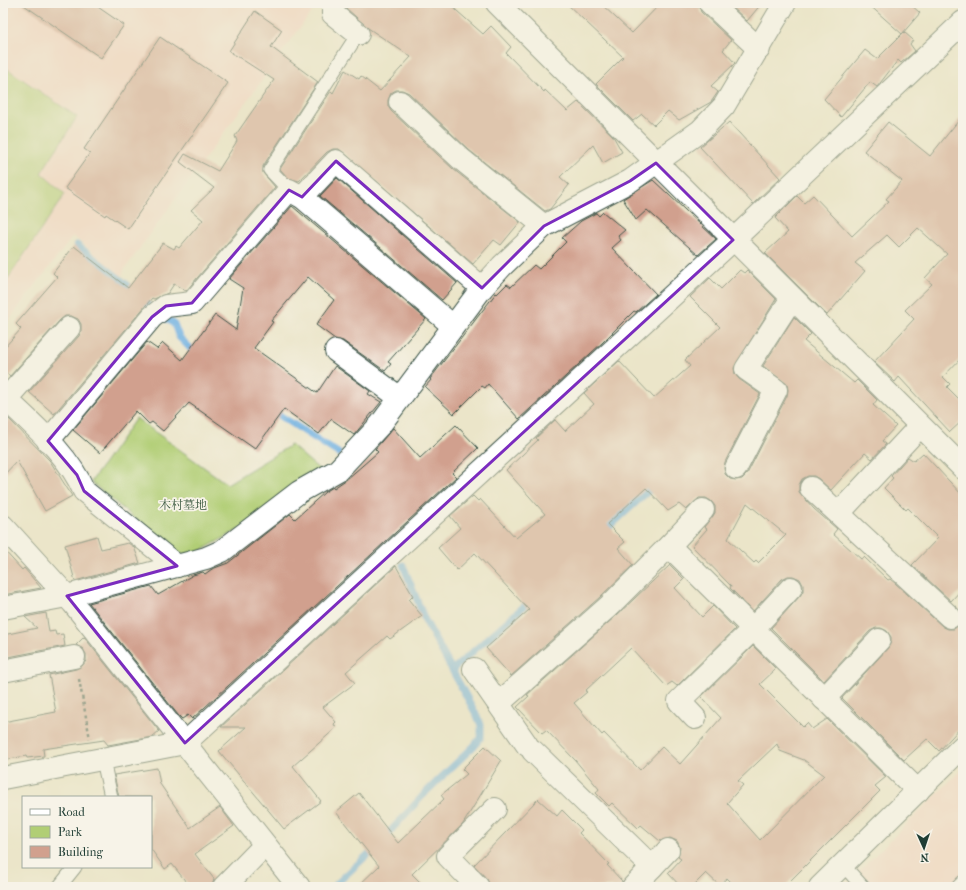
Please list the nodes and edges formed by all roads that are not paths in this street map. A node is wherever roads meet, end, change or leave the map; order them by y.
1 (333, 3) edge
2 (497, 3) edge
3 (710, 3) edge
4 (786, 3) edge
5 (963, 22) edge
6 (358, 34) joint
7 (759, 49) junction
8 (400, 102) dead end
9 (656, 163) junction
10 (296, 193) junction
11 (544, 226) junction
12 (733, 240) junction
13 (482, 288) junction
14 (792, 298) junction
15 (454, 326) junction
16 (69, 328) dead end
17 (336, 350) dead end
18 (400, 398) junction
19 (920, 426) junction
20 (48, 440) junction
21 (959, 457) edge
22 (736, 468) dead end
23 (811, 488) dead end
24 (703, 510) dead end
25 (838, 513) junction
26 (3, 526) edge
27 (669, 546) junction
28 (177, 566) junction
29 (791, 588) dead end
30 (68, 596) junction
31 (3, 608) edge
32 (950, 617) dead end
33 (753, 629) junction
34 (879, 640) dead end
35 (74, 657) dead end
36 (474, 668) dead end
37 (3, 670) edge
38 (824, 699) junction
39 (499, 703) junction
40 (695, 718) dead end
41 (185, 744) junction
42 (963, 746) edge
43 (103, 760) junction
44 (3, 778) edge
45 (918, 791) junction
46 (111, 796) edge
47 (495, 809) dead end
48 (265, 845) junction
49 (668, 850) dead end
50 (843, 865) junction
51 (652, 867) junction
52 (74, 868) edge
53 (963, 882) edge
54 (59, 887) edge
55 (224, 887) edge
56 (299, 887) edge
57 (478, 887) edge
58 (633, 887) edge
59 (820, 887) edge
60 (863, 887) edge
61 (958, 887) edge

1 - 6 street
2 - 9 street
3 - 7 street
4 - 7 street
5 - 12 street
6 - 10 lane
7 - 9 street
8 - 11 street
9 - 11 street
9 - 12 street
10 - 13 street
10 - 15 street
10 - 20 street
11 - 13 street
12 - 14 street
12 - 41 street
13 - 15 street
14 - 19 street
14 - 22 street
15 - 18 street
16 - 20 street
17 - 18 street
18 - 28 street
19 - 21 street
19 - 25 street
20 - 28 street
23 - 25 street
24 - 27 street
25 - 32 street
26 - 30 street
27 - 33 street
27 - 39 street
28 - 30 street
29 - 33 street
30 - 31 street
30 - 41 street
33 - 38 street
33 - 40 street
34 - 38 street
35 - 37 street
36 - 39 street
38 - 45 street
39 - 51 street
41 - 43 street
41 - 48 street
42 - 45 street
43 - 44 street
43 - 46 lane
45 - 50 street
47 - 57 street
48 - 55 street
48 - 56 street
49 - 51 street
50 - 59 street
50 - 60 lane
51 - 58 street
52 - 54 lane
53 - 61 lane

